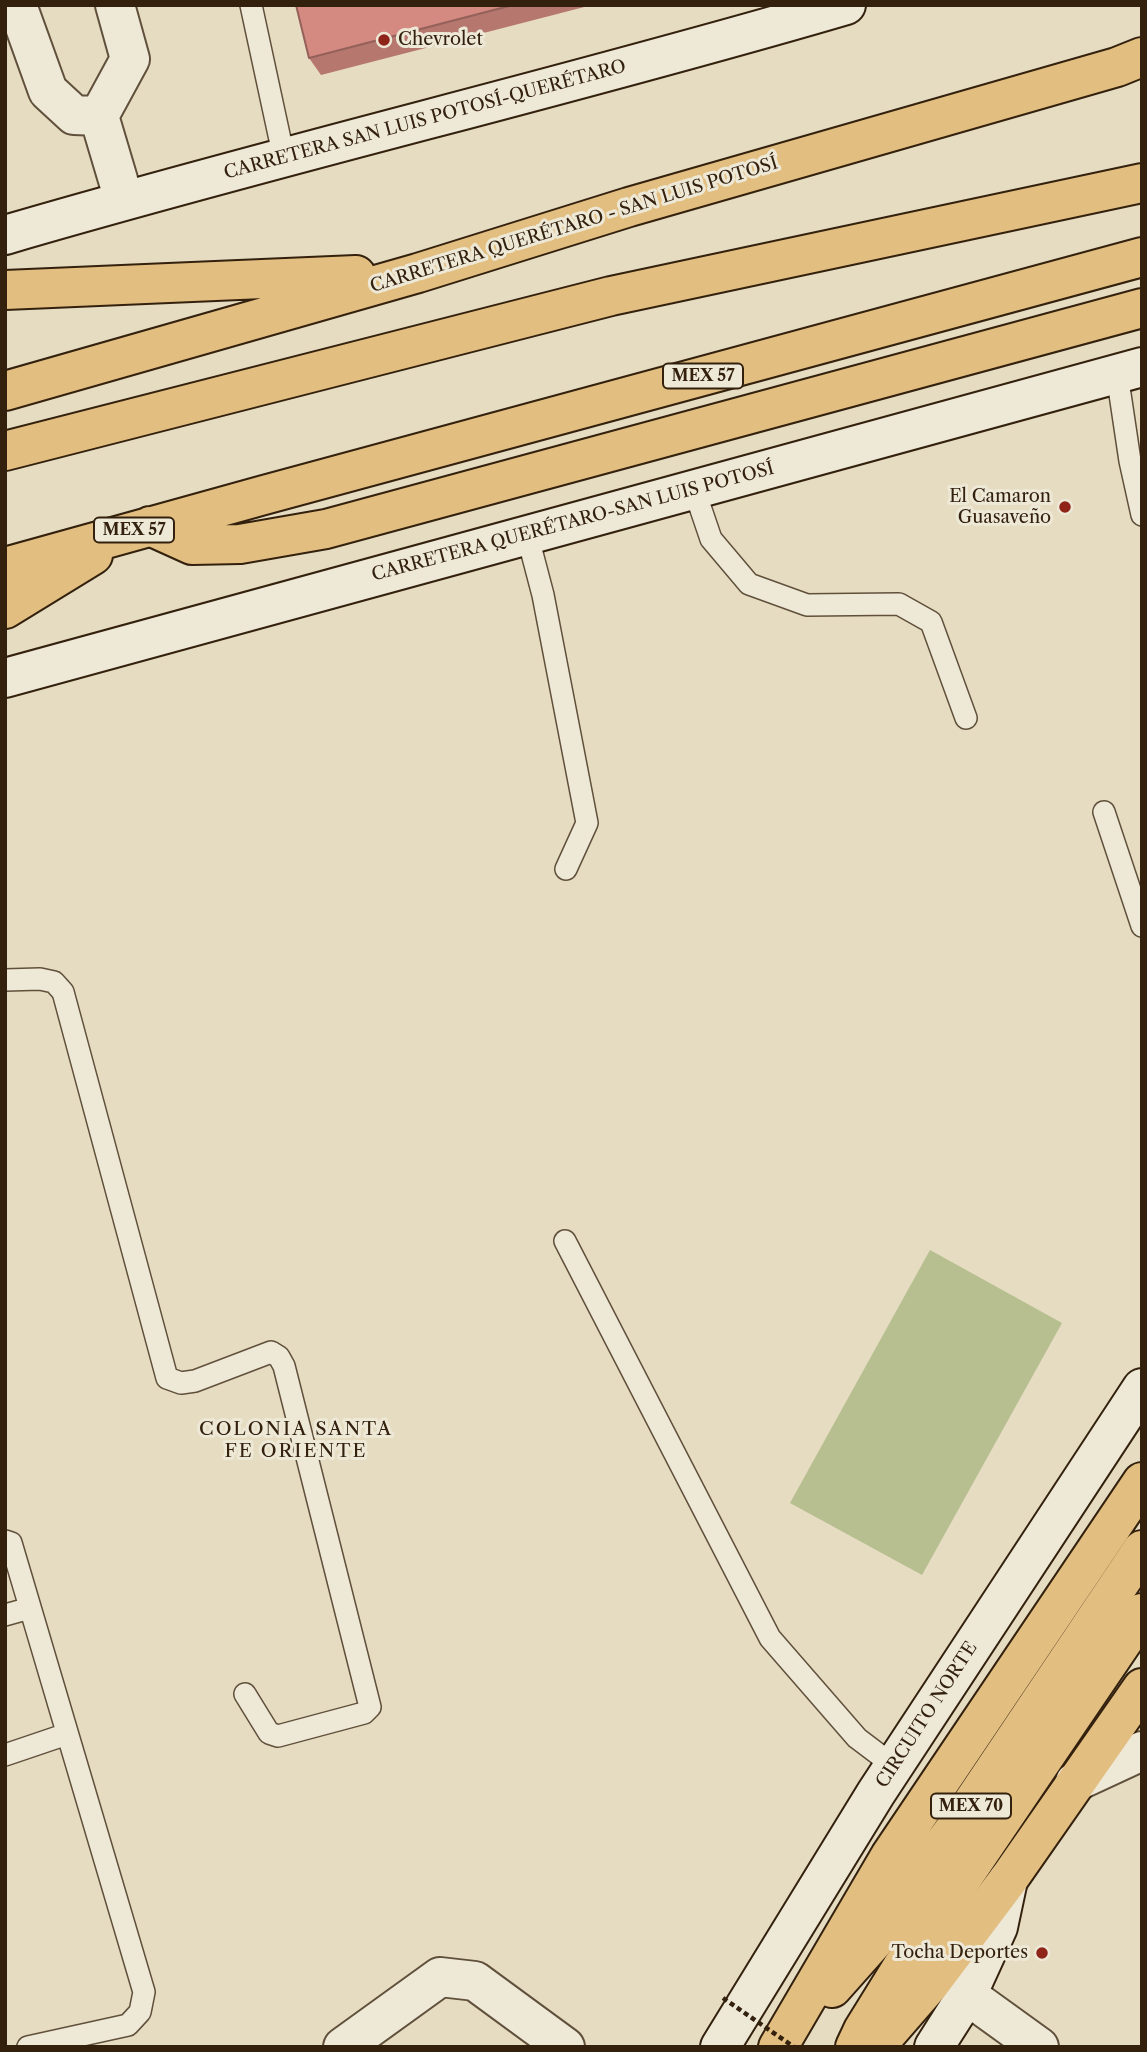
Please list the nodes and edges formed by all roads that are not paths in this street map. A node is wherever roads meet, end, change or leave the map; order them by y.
1 (17, 5) edge
2 (115, 5) edge
3 (251, 5) edge
4 (846, 5) edge
5 (1142, 57) edge
6 (99, 116) junction
7 (284, 158) junction
8 (1142, 183) edge
9 (124, 200) junction
10 (5, 234) edge
11 (1142, 257) edge
12 (418, 273) junction
13 (5, 290) edge
14 (1142, 308) edge
15 (1130, 370) edge
16 (5, 391) edge
17 (5, 451) edge
18 (694, 489) junction
19 (1142, 515) edge
20 (141, 529) junction
21 (527, 534) junction
22 (5, 567) edge
23 (5, 609) edge
24 (5, 678) edge
25 (966, 718) dead end
26 (1104, 813) dead end
27 (566, 869) dead end
28 (1142, 926) edge
29 (5, 980) edge
30 (565, 1241) dead end
31 (1142, 1388) edge
32 (1142, 1482) edge
33 (5, 1541) edge
34 (1142, 1550) edge
35 (30, 1608) junction
36 (1142, 1613) edge
37 (5, 1615) edge
38 (1142, 1688) edge
39 (246, 1693) dead end
40 (67, 1734) junction
41 (1142, 1751) edge
42 (5, 1755) edge
43 (894, 1766) junction
44 (1075, 1782) junction
45 (890, 1856) junction
46 (1008, 1880) junction
47 (967, 1995) junction
48 (28, 2047) edge
49 (343, 2047) edge
50 (565, 2047) edge
51 (720, 2047) edge
52 (731, 2047) edge
53 (779, 2047) edge
54 (855, 2047) edge
55 (876, 2047) edge
56 (934, 2047) edge
57 (1039, 2047) edge

1 - 6 main road
2 - 6 main road
3 - 7 lane
4 - 7 main road, CARRETERA SAN LUIS POTOSÍ-QUERÉTARO
5 - 12 main road, CARRETERA QUERÉTARO - SAN LUIS POTOSÍ
6 - 9 main road
7 - 9 main road, CARRETERA SAN LUIS POTOSÍ-QUERÉTARO
8 - 17 main road
9 - 10 main road, CARRETERA SAN LUIS POTOSÍ-QUERÉTARO
11 - 20 main road, MEX 57
12 - 13 main road
12 - 16 main road, CARRETERA QUERÉTARO - SAN LUIS POTOSÍ
14 - 20 main road
15 - 18 main road, CARRETERA QUERÉTARO-SAN LUIS POTOSÍ
15 - 19 lane
18 - 21 main road, CARRETERA QUERÉTARO-SAN LUIS POTOSÍ
18 - 25 lane
20 - 22 main road, MEX 57
20 - 23 main road
21 - 24 main road, CARRETERA QUERÉTARO-SAN LUIS POTOSÍ
21 - 27 lane
26 - 28 lane
29 - 39 lane
30 - 43 lane
31 - 43 main road, CIRCUITO NORTE
32 - 45 main road
33 - 35 lane
34 - 53 main road, MEX 70
35 - 37 lane
35 - 40 lane
36 - 54 main road
38 - 44 main road
40 - 42 lane
40 - 48 lane
41 - 44 main road
43 - 51 main road, CIRCUITO NORTE
44 - 46 main road
45 - 52 main road
45 - 53 main road
46 - 47 main road
46 - 55 main road
47 - 56 main road
47 - 57 main road
49 - 50 main road

